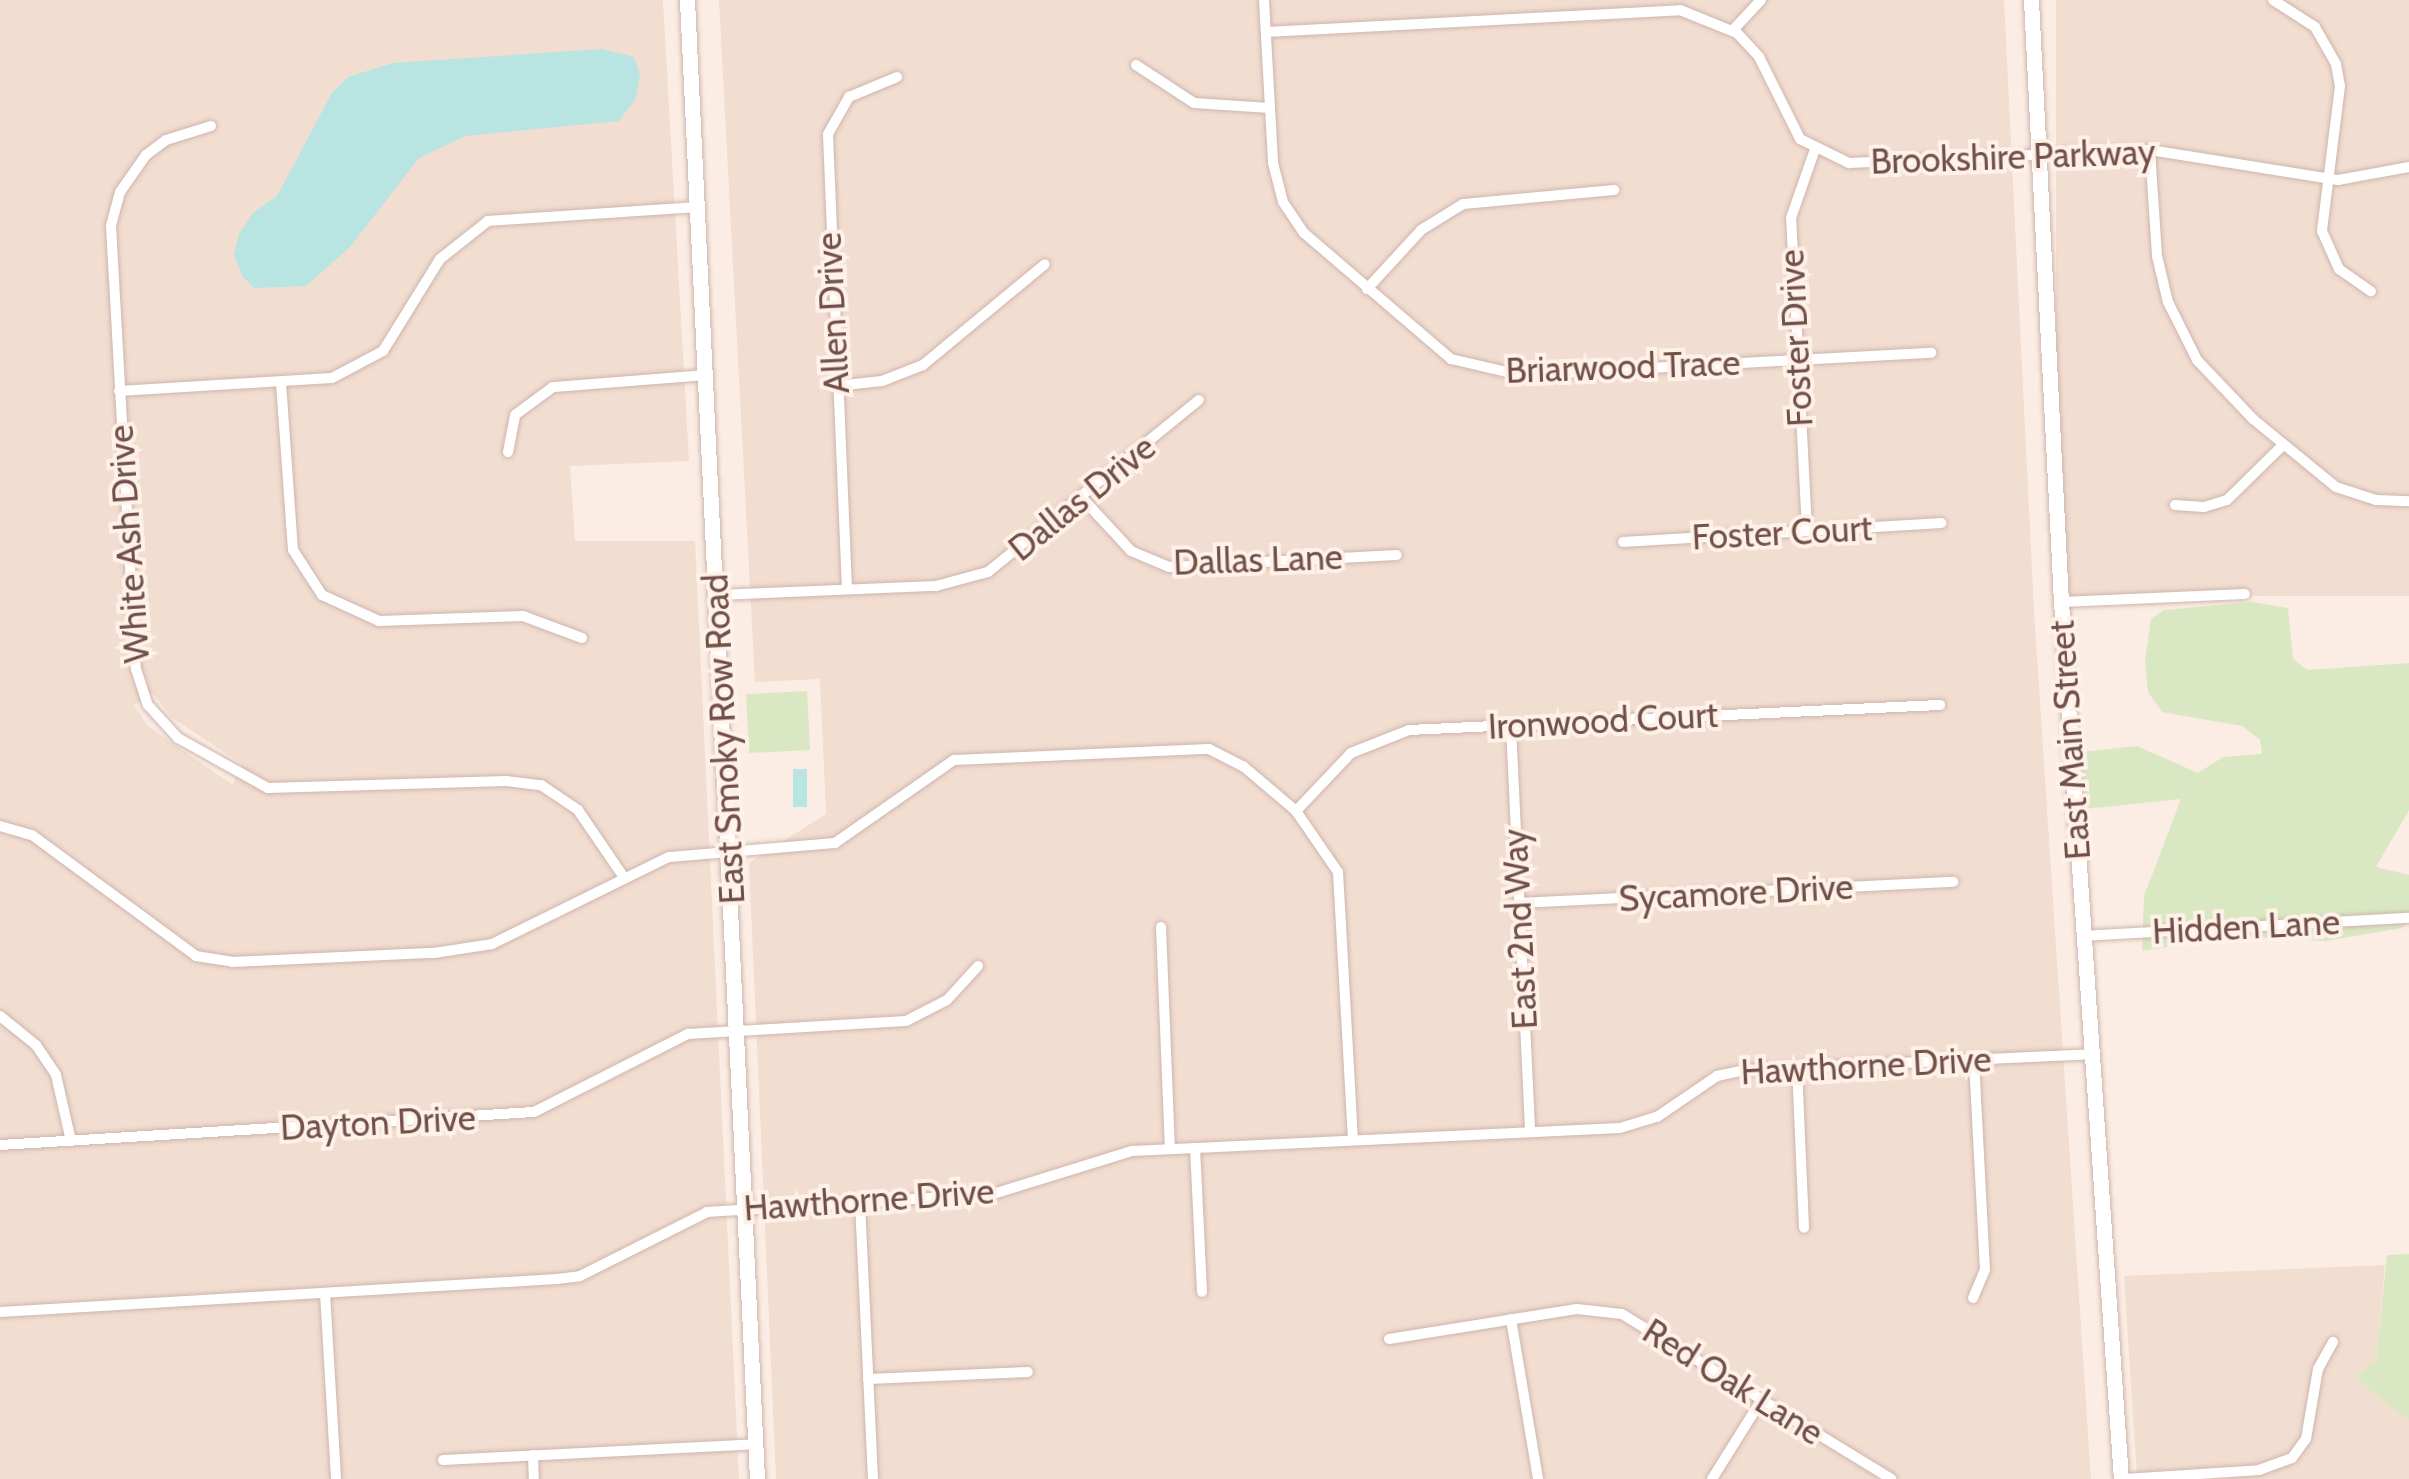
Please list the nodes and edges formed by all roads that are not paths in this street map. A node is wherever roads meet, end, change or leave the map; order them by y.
1 (687, 0) edge
2 (1264, 0) edge
3 (1600, 0) edge
4 (1762, 0) edge
5 (2032, 0) edge
6 (2274, 0) edge
7 (1601, 13) junction
8 (1733, 30) junction
9 (1266, 32) junction
10 (1136, 65) dead end
11 (897, 77) dead end
12 (1270, 108) junction
13 (211, 126) dead end
14 (1815, 149) junction
15 (2150, 150) junction
16 (2038, 154) junction
17 (2409, 168) edge
18 (2324, 177) junction
19 (1614, 190) dead end
20 (697, 207) junction
21 (1045, 264) dead end
22 (1367, 289) junction
23 (2371, 291) dead end
24 (1931, 352) dead end
25 (1798, 360) junction
26 (705, 375) junction
27 (281, 383) junction
28 (836, 386) junction
29 (119, 392) junction
30 (1199, 400) dead end
31 (2283, 445) junction
32 (508, 452) dead end
33 (1084, 500) junction
34 (2409, 502) edge
35 (2174, 505) dead end
36 (1941, 523) dead end
37 (1806, 531) junction
38 (1623, 542) dead end
39 (1397, 554) dead end
40 (847, 589) junction
41 (2245, 594) dead end
42 (718, 595) junction
43 (2061, 602) junction
44 (582, 638) dead end
45 (1940, 705) dead end
46 (1512, 726) junction
47 (1296, 810) junction
48 (0, 826) edge
49 (729, 854) junction
50 (623, 876) junction
51 (1953, 882) dead end
52 (1519, 902) junction
53 (2409, 918) edge
54 (1161, 928) dead end
55 (2082, 936) junction
56 (978, 966) dead end
57 (0, 1016) edge
58 (737, 1031) junction
59 (2092, 1054) junction
60 (1974, 1060) junction
61 (1797, 1067) junction
62 (1530, 1132) junction
63 (1353, 1140) junction
64 (71, 1142) junction
65 (0, 1145) edge
66 (1195, 1148) junction
67 (1170, 1149) junction
68 (860, 1203) junction
69 (745, 1208) junction
70 (1804, 1228) dead end
71 (1202, 1292) dead end
72 (326, 1293) junction
73 (1973, 1298) dead end
74 (0, 1312) edge
75 (1512, 1318) junction
76 (1389, 1339) dead end
77 (2333, 1342) dead end
78 (1028, 1372) dead end
79 (868, 1379) junction
80 (1762, 1399) junction
81 (756, 1444) junction
82 (533, 1455) junction
83 (443, 1460) dead end
84 (336, 1479) edge
85 (534, 1479) edge
86 (757, 1479) edge
87 (873, 1479) edge
88 (1538, 1479) edge
89 (1712, 1479) edge
90 (1891, 1479) edge
91 (2123, 1479) edge

1 - 20 street, East Smoky Row Road
2 - 9 street, Briarwood Trace
3 - 7 street
4 - 8 street
5 - 16 street, East Main Street
6 - 18 street
7 - 8 street
7 - 9 street
8 - 14 street
9 - 12 street, Briarwood Trace
10 - 12 street
11 - 28 street, Allen Drive
12 - 22 street, Briarwood Trace
13 - 29 street, White Ash Drive
14 - 16 street, Brookshire Parkway
14 - 25 street, Foster Drive
15 - 16 street, Brookshire Parkway
15 - 18 street, Brookshire Parkway
15 - 31 street
16 - 43 street, East Main Street
17 - 18 street, Brookshire Parkway
18 - 23 street
19 - 22 street
20 - 26 street, East Smoky Row Road
20 - 27 street
21 - 28 street
22 - 25 street, Briarwood Trace
24 - 25 street, Briarwood Trace
25 - 37 street, Foster Drive
26 - 32 street
26 - 42 street, East Smoky Row Road
27 - 29 street
27 - 44 street
28 - 40 street, Allen Drive
29 - 50 street, White Ash Drive
30 - 33 street, Dallas Drive
31 - 34 street
31 - 35 street
33 - 39 street, Dallas Lane
33 - 40 street, Dallas Drive
36 - 37 street, Foster Court
37 - 38 street, Foster Court
40 - 42 street, Dallas Drive
41 - 43 street
42 - 49 street, East Smoky Row Road
43 - 55 street, East Main Street
45 - 46 street, Ironwood Court
46 - 47 street, Ironwood Court
46 - 52 street, East 2nd Way
47 - 49 street
47 - 63 street
48 - 50 street
49 - 50 street
49 - 58 street, East Smoky Row Road
51 - 52 street, Sycamore Drive
52 - 62 street, East 2nd Way
53 - 55 street, Hidden Lane
54 - 67 street
55 - 59 street, East Main Street
56 - 58 street, Dayton Drive
57 - 64 street
58 - 64 street, Dayton Drive
58 - 69 street, East Smoky Row Road
59 - 60 street, Hawthorne Drive
59 - 91 street, East Main Street
60 - 61 street, Hawthorne Drive
60 - 73 street
61 - 62 street, Hawthorne Drive
61 - 70 street
62 - 63 street, Hawthorne Drive
63 - 66 street, Hawthorne Drive
64 - 65 street, Dayton Drive
66 - 67 street, Hawthorne Drive
66 - 71 street
67 - 68 street, Hawthorne Drive
68 - 69 street, Hawthorne Drive
68 - 79 street
69 - 72 street, Hawthorne Drive
69 - 81 street, East Smoky Row Road
72 - 74 street, Hawthorne Drive
72 - 84 street
75 - 76 street, Red Oak Lane
75 - 80 street, Red Oak Lane
75 - 88 street
77 - 91 street
78 - 79 street
79 - 87 street
80 - 89 street
80 - 90 street, Red Oak Lane
81 - 82 street
81 - 86 street, East Smoky Row Road
82 - 83 street
82 - 85 street

